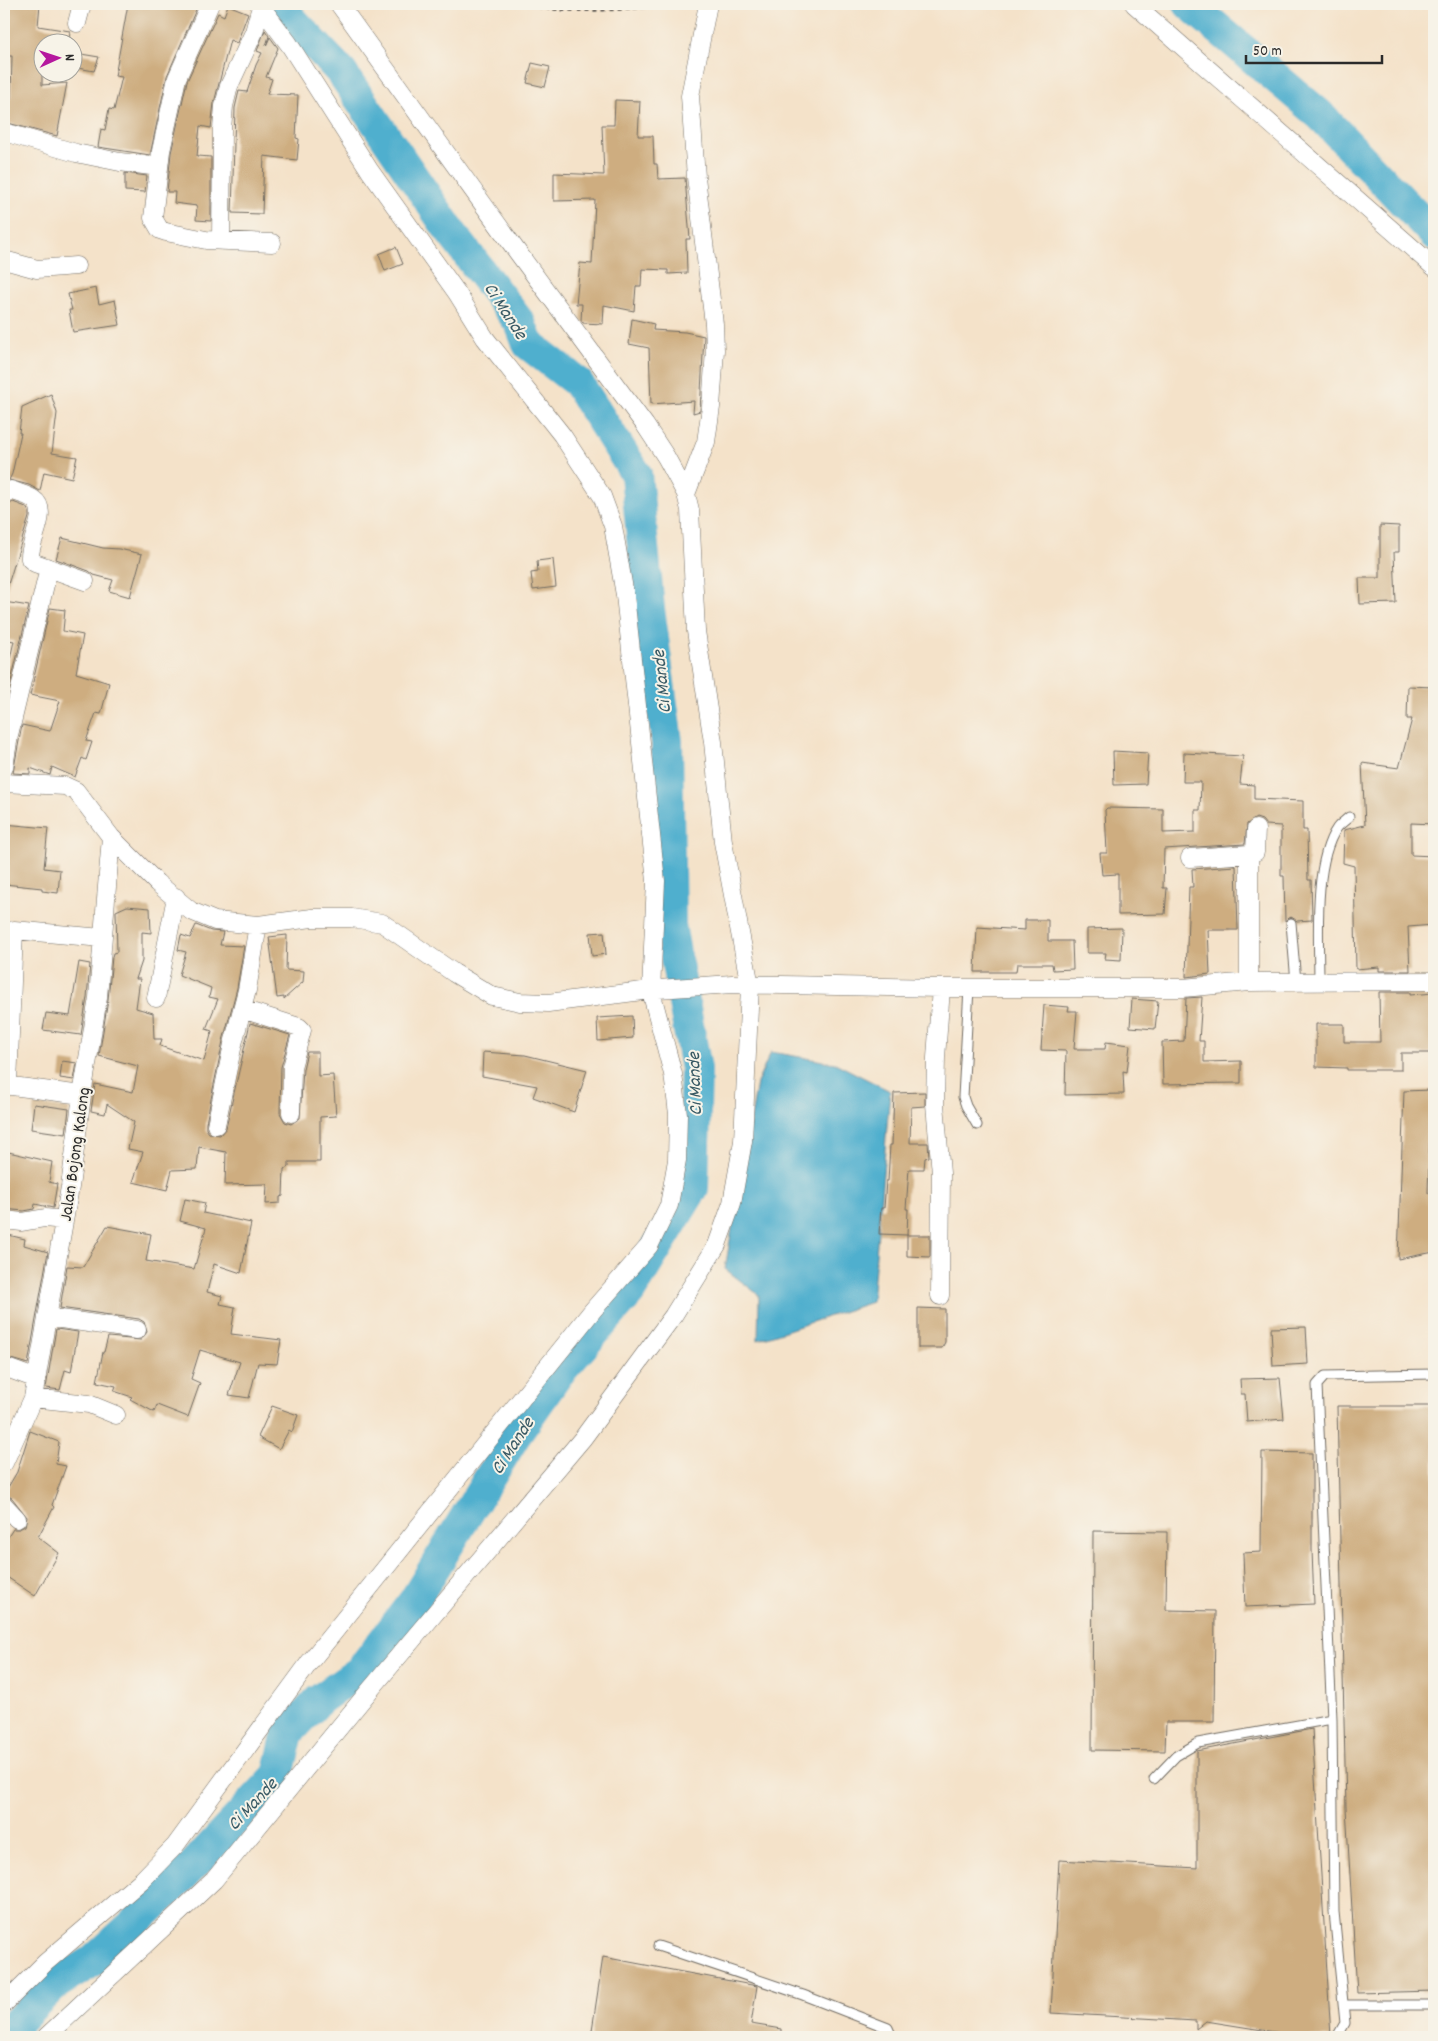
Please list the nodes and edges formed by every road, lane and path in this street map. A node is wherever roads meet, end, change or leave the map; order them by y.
1 (82, 4) edge
2 (210, 4) edge
3 (339, 4) edge
4 (522, 4) edge
5 (692, 4) edge
6 (708, 4) edge
7 (1134, 4) edge
8 (260, 5) edge
9 (76, 24) dead end
10 (4, 132) edge
11 (159, 167) junction
12 (221, 241) junction
13 (272, 243) dead end
14 (4, 260) edge
15 (76, 266) dead end
16 (1434, 268) edge
17 (686, 494) junction
18 (4, 495) edge
19 (49, 568) junction
20 (86, 581) dead end
21 (4, 767) edge
22 (4, 782) edge
23 (1349, 818) dead end
24 (1256, 829) dead end
25 (111, 837) junction
26 (1249, 854) junction
27 (1190, 858) dead end
28 (176, 897) junction
29 (1292, 923) dead end
30 (258, 925) junction
31 (102, 938) junction
32 (1319, 981) junction
33 (1434, 981) edge
34 (1249, 982) junction
35 (1296, 982) junction
36 (750, 986) junction
37 (941, 988) junction
38 (969, 988) junction
39 (655, 990) junction
40 (156, 998) dead end
41 (242, 1009) junction
42 (6, 1085) edge
43 (82, 1095) junction
44 (291, 1113) dead end
45 (216, 1125) dead end
46 (977, 1125) dead end
47 (4, 1220) edge
48 (64, 1220) junction
49 (940, 1296) dead end
50 (47, 1318) junction
51 (137, 1330) dead end
52 (4, 1367) edge
53 (1434, 1374) edge
54 (37, 1380) junction
55 (33, 1398) junction
56 (116, 1415) dead end
57 (4, 1463) edge
58 (4, 1505) edge
59 (17, 1519) dead end
60 (1332, 1719) junction
61 (1154, 1779) dead end
62 (658, 1946) dead end
63 (4, 2004) edge
64 (1344, 2005) junction
65 (1434, 2005) edge
66 (46, 2037) edge
67 (892, 2037) edge
68 (1337, 2037) edge

1 - 9 street
2 - 11 street
3 - 17 street
4 - 5 path
6 - 17 street
7 - 16 street
8 - 12 street
8 - 39 street
10 - 11 street
11 - 12 street
12 - 13 street
14 - 15 street
17 - 36 street
18 - 19 street
19 - 20 street
19 - 21 street
22 - 25 street
23 - 32 lane
24 - 26 street
25 - 28 street
25 - 31 street, Jalan Bojong Kalong
26 - 27 street
26 - 34 street
28 - 30 street
28 - 40 street
29 - 35 lane
30 - 39 street
30 - 41 street
31 - 42 street
31 - 43 street, Jalan Bojong Kalong
32 - 33 street
32 - 35 street
34 - 35 street
34 - 38 street
36 - 37 street
36 - 39 street
36 - 66 street
37 - 38 street
37 - 49 street
38 - 46 lane
39 - 63 street
41 - 44 street
41 - 45 street
42 - 43 street
43 - 48 street, Jalan Bojong Kalong
47 - 48 street
48 - 50 street, Jalan Bojong Kalong
50 - 51 street
50 - 54 street, Jalan Bojong Kalong
52 - 54 street
53 - 60 lane
54 - 55 street, Jalan Bojong Kalong
55 - 56 street
55 - 57 street, Jalan Bojong Kalong
58 - 59 street
60 - 61 lane
60 - 64 lane
62 - 67 lane
64 - 65 lane
64 - 68 lane

